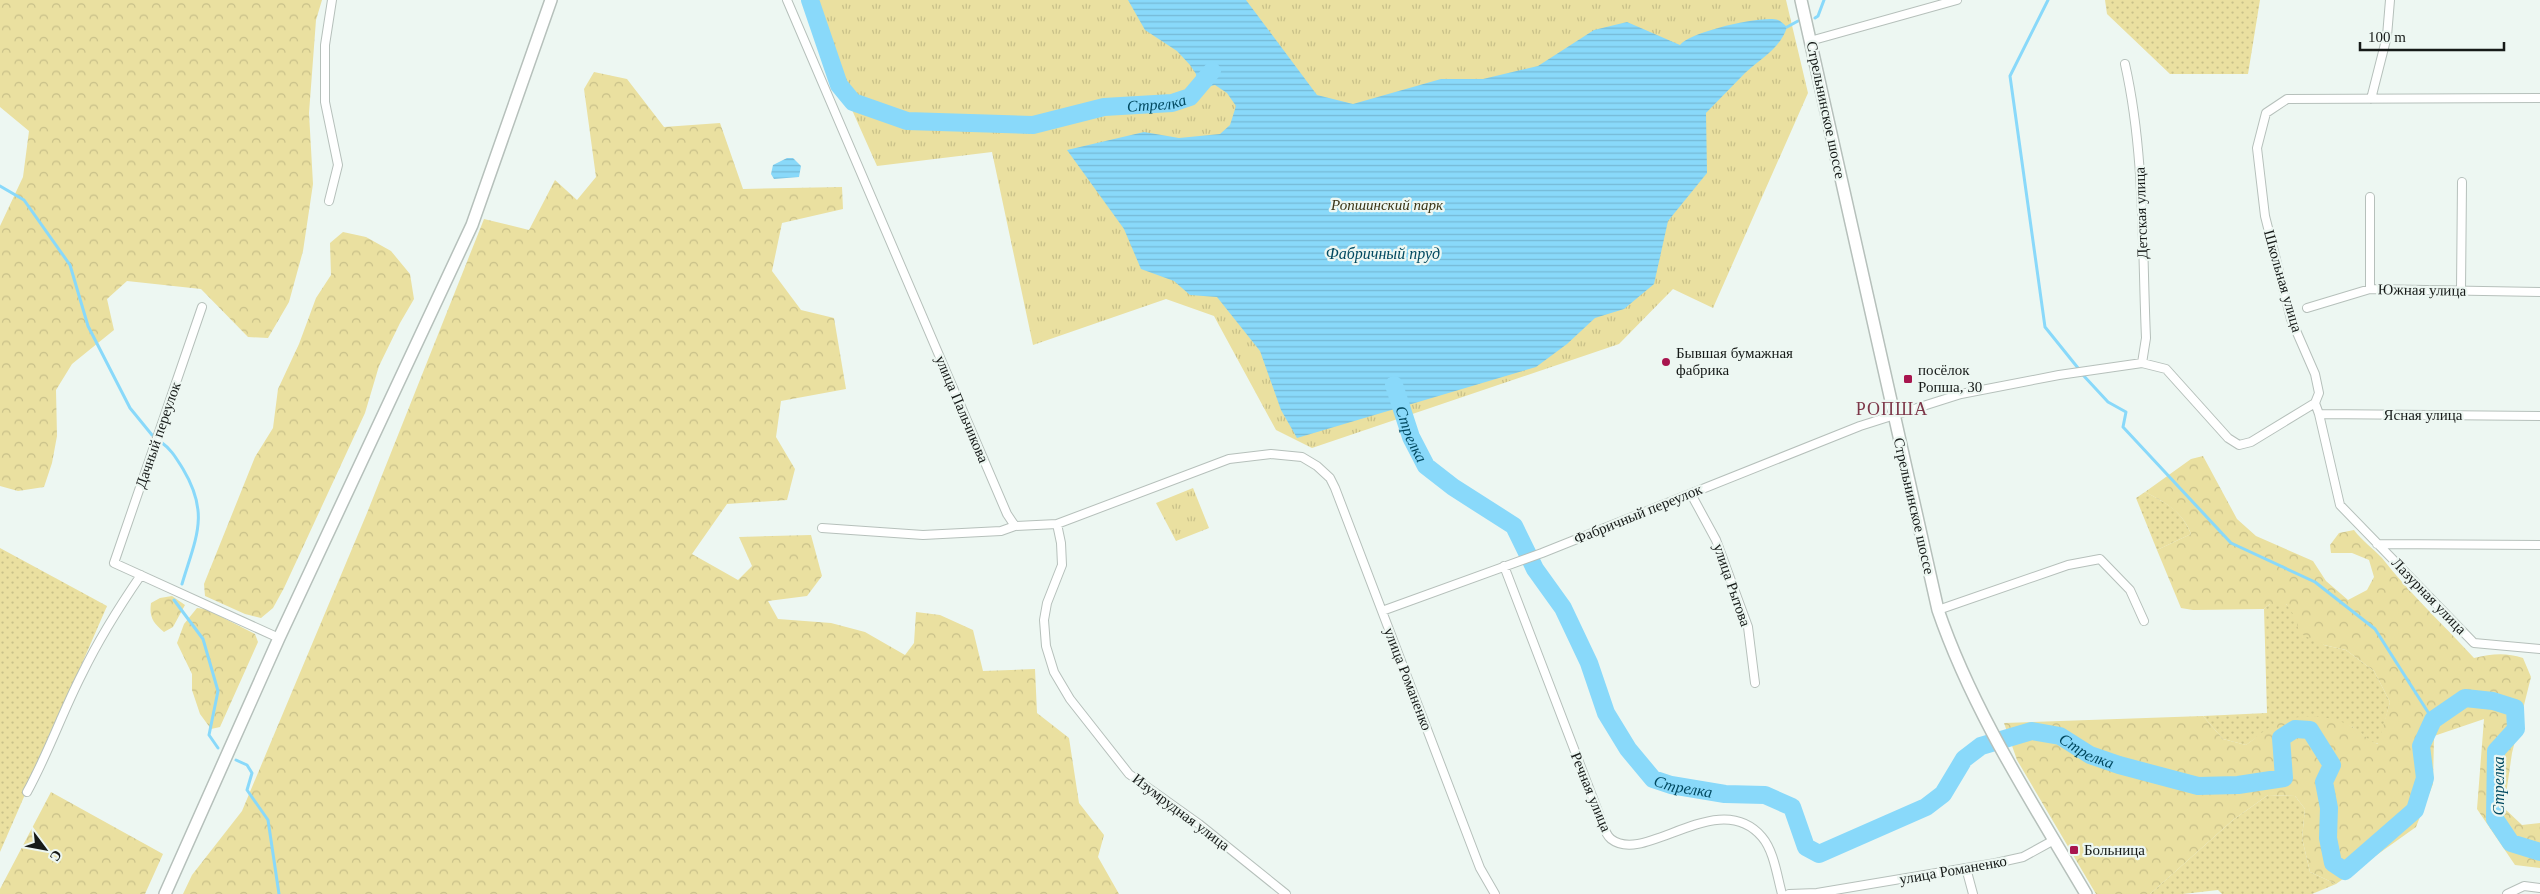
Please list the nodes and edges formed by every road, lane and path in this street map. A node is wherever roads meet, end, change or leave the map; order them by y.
1 (332, 0) edge
2 (550, 0) edge
3 (786, 0) edge
4 (1801, 0) edge
5 (1957, 0) edge
6 (2390, 0) edge
7 (1810, 41) junction
8 (2125, 64) dead end
9 (2540, 98) edge
10 (2370, 99) junction
11 (2462, 182) dead end
12 (2370, 197) dead end
13 (329, 201) dead end
14 (2370, 288) junction
15 (2461, 290) junction
16 (2540, 292) edge
17 (202, 307) dead end
18 (2307, 308) dead end
19 (2142, 363) junction
20 (2314, 403) junction
21 (2319, 414) junction
22 (2540, 416) edge
23 (1894, 417) junction
24 (1690, 494) junction
25 (1057, 524) junction
26 (1015, 526) junction
27 (822, 528) dead end
28 (2378, 544) junction
29 (2540, 545) edge
30 (1504, 566) junction
31 (141, 575) junction
32 (1938, 610) junction
33 (1382, 611) junction
34 (2144, 620) dead end
35 (280, 638) junction
36 (2540, 649) edge
37 (1754, 683) dead end
38 (27, 792) dead end
39 (2054, 840) junction
40 (1966, 868) junction
41 (2540, 888) edge
42 (2509, 893) edge
43 (165, 894) edge
44 (1286, 894) edge
45 (1495, 894) edge
46 (1782, 894) edge
47 (1789, 894) edge
48 (1973, 894) edge
49 (2086, 894) edge

1 - 13 street
2 - 35 main road
3 - 26 street, улица Пальчикова
4 - 7 main road, Стрельнинское шоссе
5 - 7 street
6 - 10 street
7 - 23 main road, Стрельнинское шоссе
8 - 19 street, Детская улица
9 - 10 street, Школьная улица
10 - 20 street, Школьная улица
11 - 15 street
12 - 14 street
14 - 15 street, Южная улица
14 - 18 street, Южная улица
15 - 16 street, Южная улица
17 - 31 street, Дачный переулок
19 - 20 street
19 - 23 street
20 - 21 street
21 - 22 street, Ясная улица
21 - 28 street, Лазурная улица
23 - 24 street, Фабричный переулок
23 - 32 main road, Стрельнинское шоссе
24 - 30 street, Фабричный переулок
24 - 37 street, улица Рытова
25 - 26 street
25 - 33 street, улица Романенко
25 - 44 street, Изумрудная улица
26 - 27 street
28 - 29 street
28 - 36 street, Лазурная улица
30 - 33 street, Фабричный переулок
30 - 46 street, Речная улица
31 - 35 street
31 - 38 street
32 - 34 street
32 - 39 main road, Стрельнинское шоссе
33 - 45 street, улица Романенко
35 - 43 main road
39 - 40 street, улица Романенко
39 - 49 main road, Стрельнинское шоссе
40 - 47 street, улица Романенко
40 - 48 street
41 - 42 street

